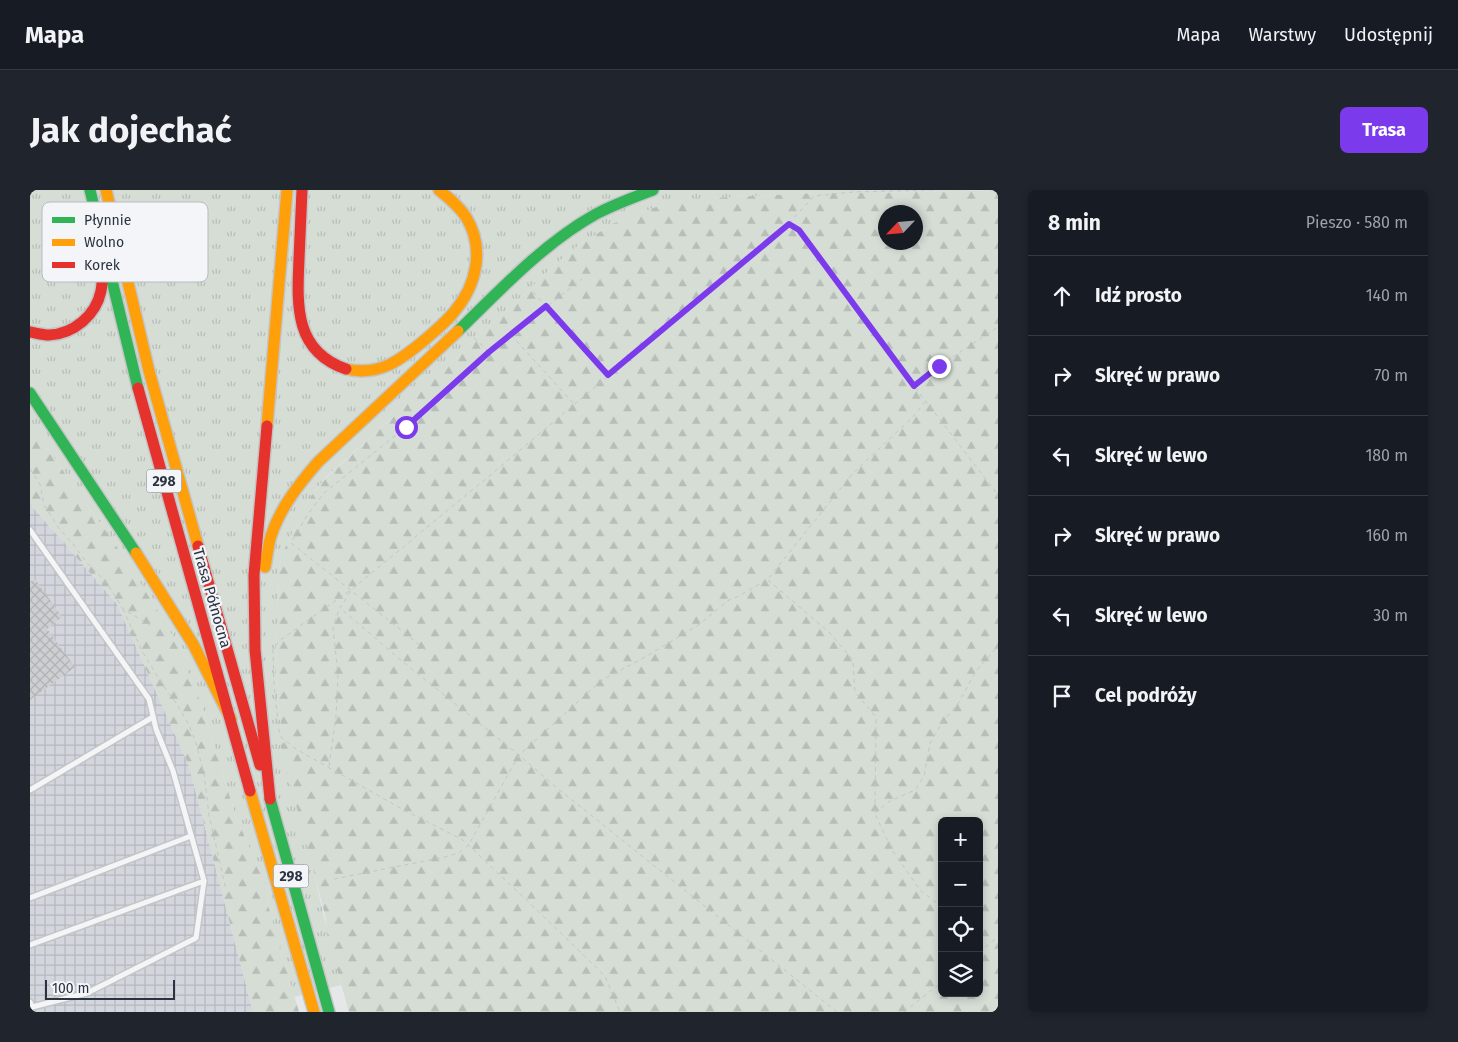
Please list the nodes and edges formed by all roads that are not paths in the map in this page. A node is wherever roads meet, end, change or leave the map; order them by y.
1 (287, 190) edge
2 (302, 190) edge
3 (439, 190) edge
4 (653, 190) edge
5 (100, 282) edge
6 (112, 282) edge
7 (128, 282) edge
8 (30, 332) edge
9 (30, 393) edge
10 (30, 530) edge
11 (254, 617) junction
12 (153, 718) junction
13 (230, 720) junction
14 (30, 790) edge
15 (270, 799) junction
16 (191, 836) junction
17 (204, 881) junction
18 (30, 898) edge
19 (30, 945) edge
20 (30, 1002) edge
21 (314, 1012) edge
22 (329, 1012) edge

1 - 11 main road
2 - 3 main road
4 - 11 main road
5 - 8 main road
6 - 13 main road, Trasa Północna / 298
7 - 15 main road, Trasa Północna
9 - 13 main road
10 - 12 lane
11 - 15 main road
12 - 14 lane
12 - 16 lane
13 - 21 main road, Trasa Północna / 298
15 - 22 main road, Trasa Północna / 298
16 - 17 lane
16 - 18 lane
17 - 19 lane
17 - 20 lane

